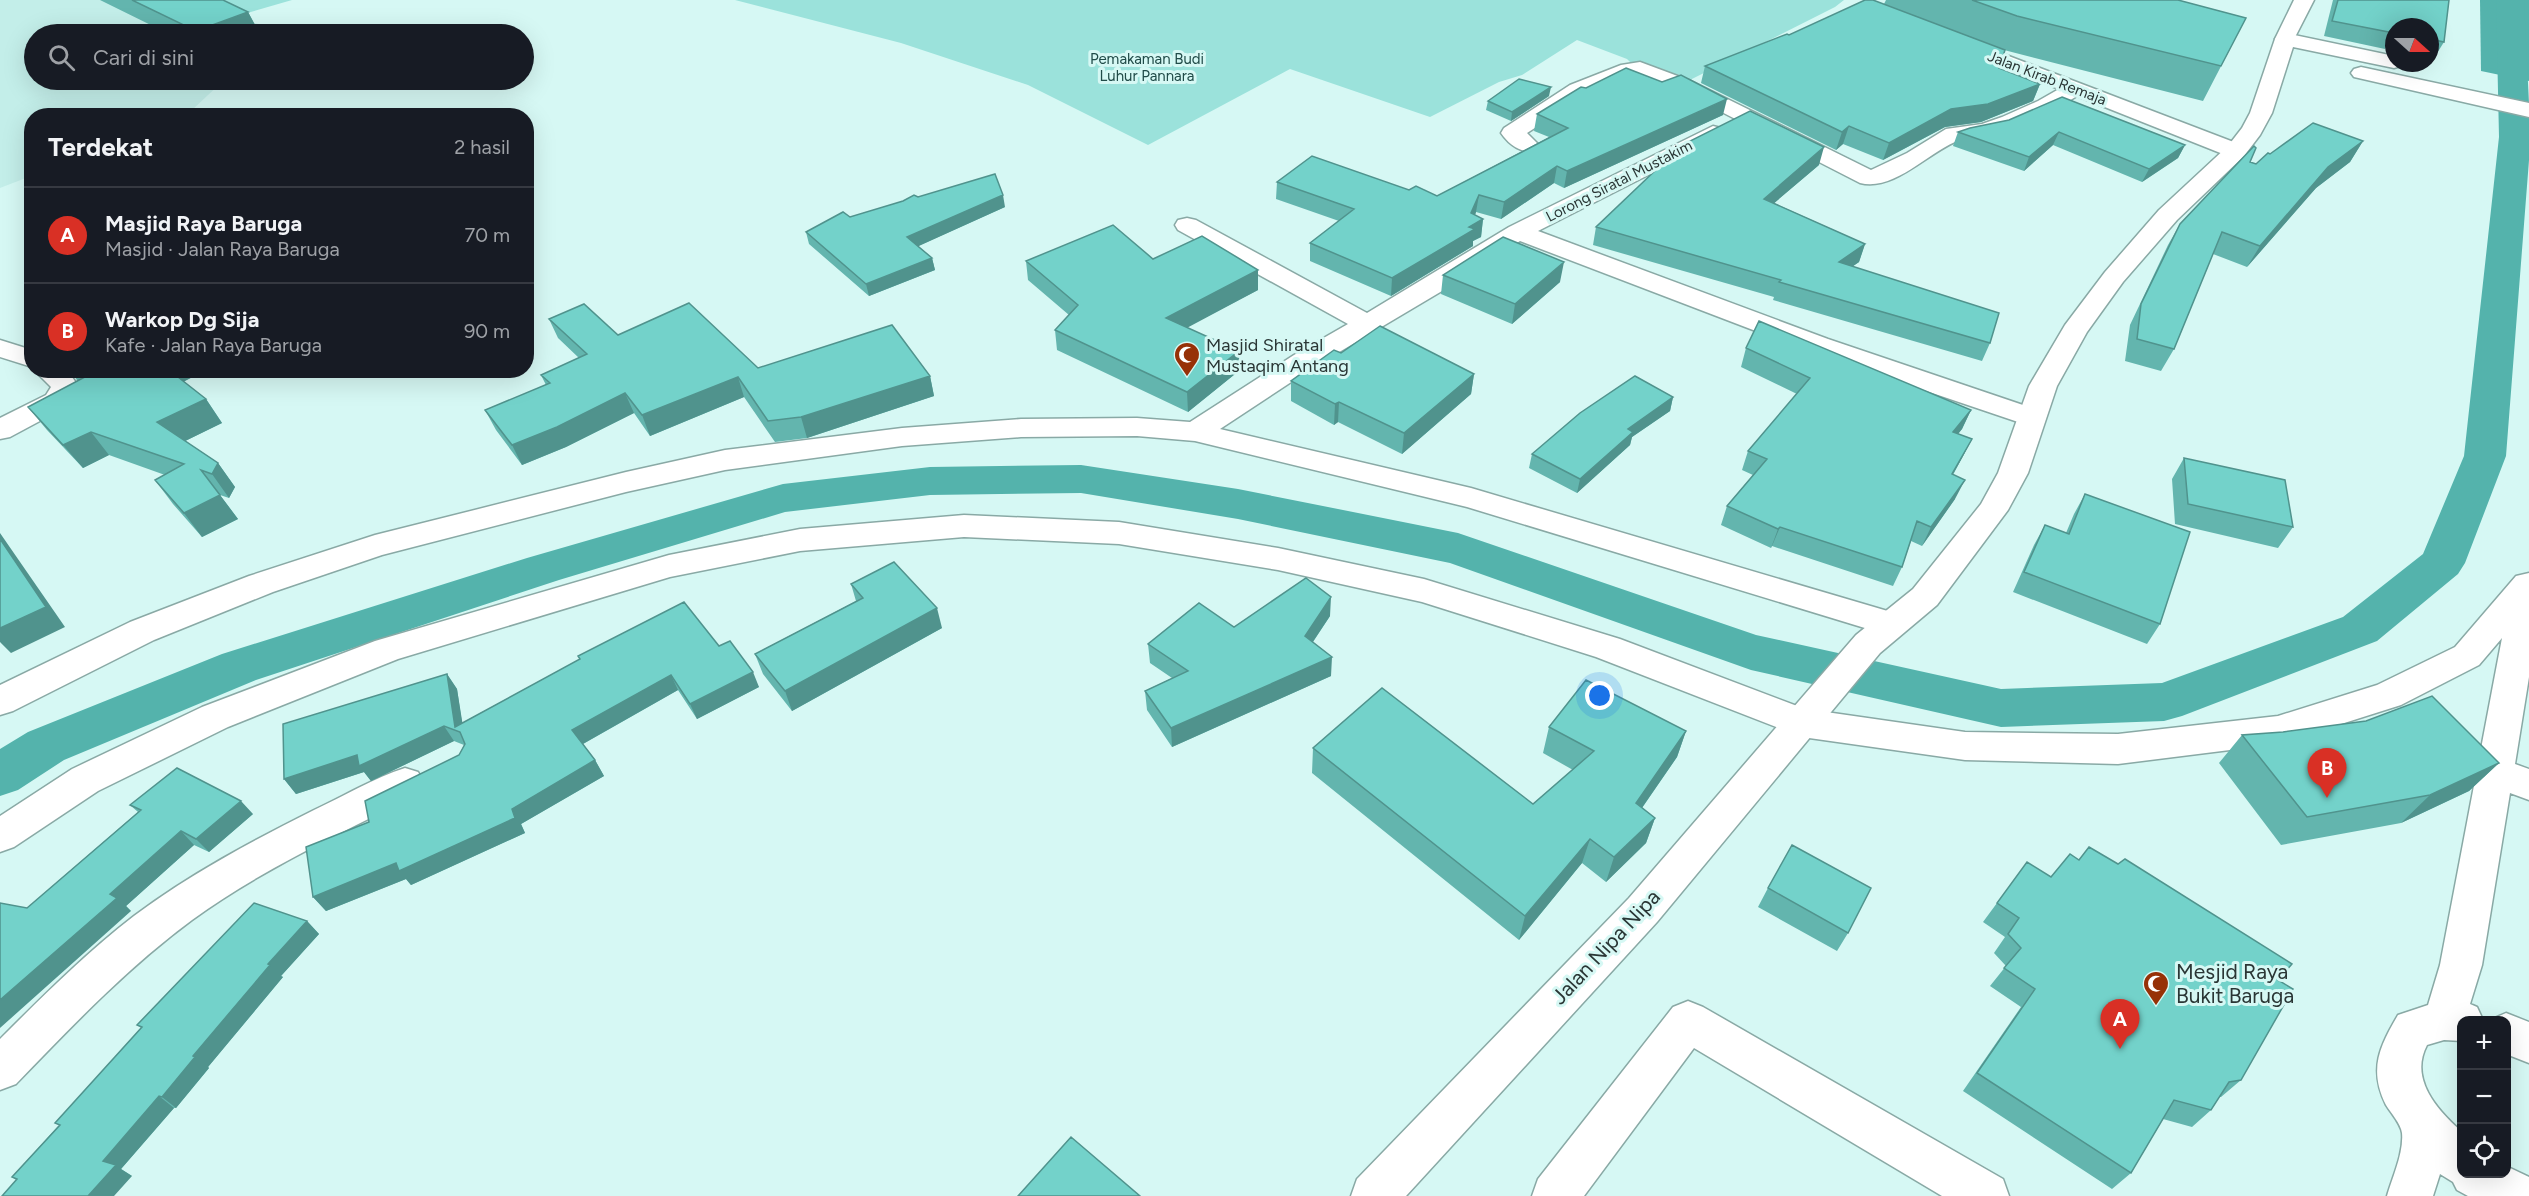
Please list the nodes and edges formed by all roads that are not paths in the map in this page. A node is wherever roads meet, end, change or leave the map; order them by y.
1 (2304, 0) edge
2 (1945, 38) edge
3 (2282, 47) junction
4 (2385, 61) edge
5 (2425, 72) edge
6 (2074, 89) junction
7 (2529, 92) edge
8 (2493, 93) junction
9 (2529, 110) edge
10 (1747, 117) junction
11 (1529, 146) edge
12 (2236, 151) junction
13 (1187, 225) dead end
14 (1518, 232) junction
15 (1367, 324) junction
16 (0, 348) edge
17 (24, 356) edge
18 (59, 378) edge
19 (2031, 417) junction
20 (0, 430) edge
21 (1195, 432) junction
22 (2529, 583) edge
23 (1880, 634) junction
24 (0, 701) edge
25 (1802, 723) junction
26 (434, 768) edge
27 (2495, 772) junction
28 (2529, 785) edge
29 (0, 836) edge
30 (2453, 1020) edge
31 (2511, 1035) edge
32 (2529, 1042) edge
33 (0, 1069) edge
34 (2425, 1129) junction
35 (2457, 1158) edge
36 (2483, 1178) edge
37 (1374, 1196) edge
38 (1555, 1196) edge
39 (1986, 1196) edge
40 (2410, 1196) edge
41 (2518, 1196) edge

1 - 3 street, Jalan Nipa Nipa
2 - 6 street, Jalan Kirab Remaja
3 - 4 street
3 - 8 street
3 - 12 street, Jalan Nipa Nipa
5 - 8 street
6 - 10 street
6 - 12 street, Jalan Kirab Remaja
7 - 8 street
8 - 9 street
10 - 11 street
10 - 14 street, Lorong Siratal Mustakim
12 - 19 street, Jalan Nipa Nipa
13 - 15 street
14 - 15 street, Lorong Siratal Mustakim
14 - 19 street
15 - 21 street, Lorong Siratal Mustakim
16 - 17 street
18 - 20 street
19 - 23 street, Jalan Nipa Nipa
21 - 23 street
21 - 24 street
22 - 25 street
22 - 27 street
23 - 25 street, Jalan Nipa Nipa
25 - 29 street
25 - 37 street, Jalan Nipa Nipa
26 - 33 street
27 - 28 street
27 - 30 street
30 - 34 street
31 - 32 street
34 - 35 street
34 - 40 street
36 - 41 street
38 - 39 street

